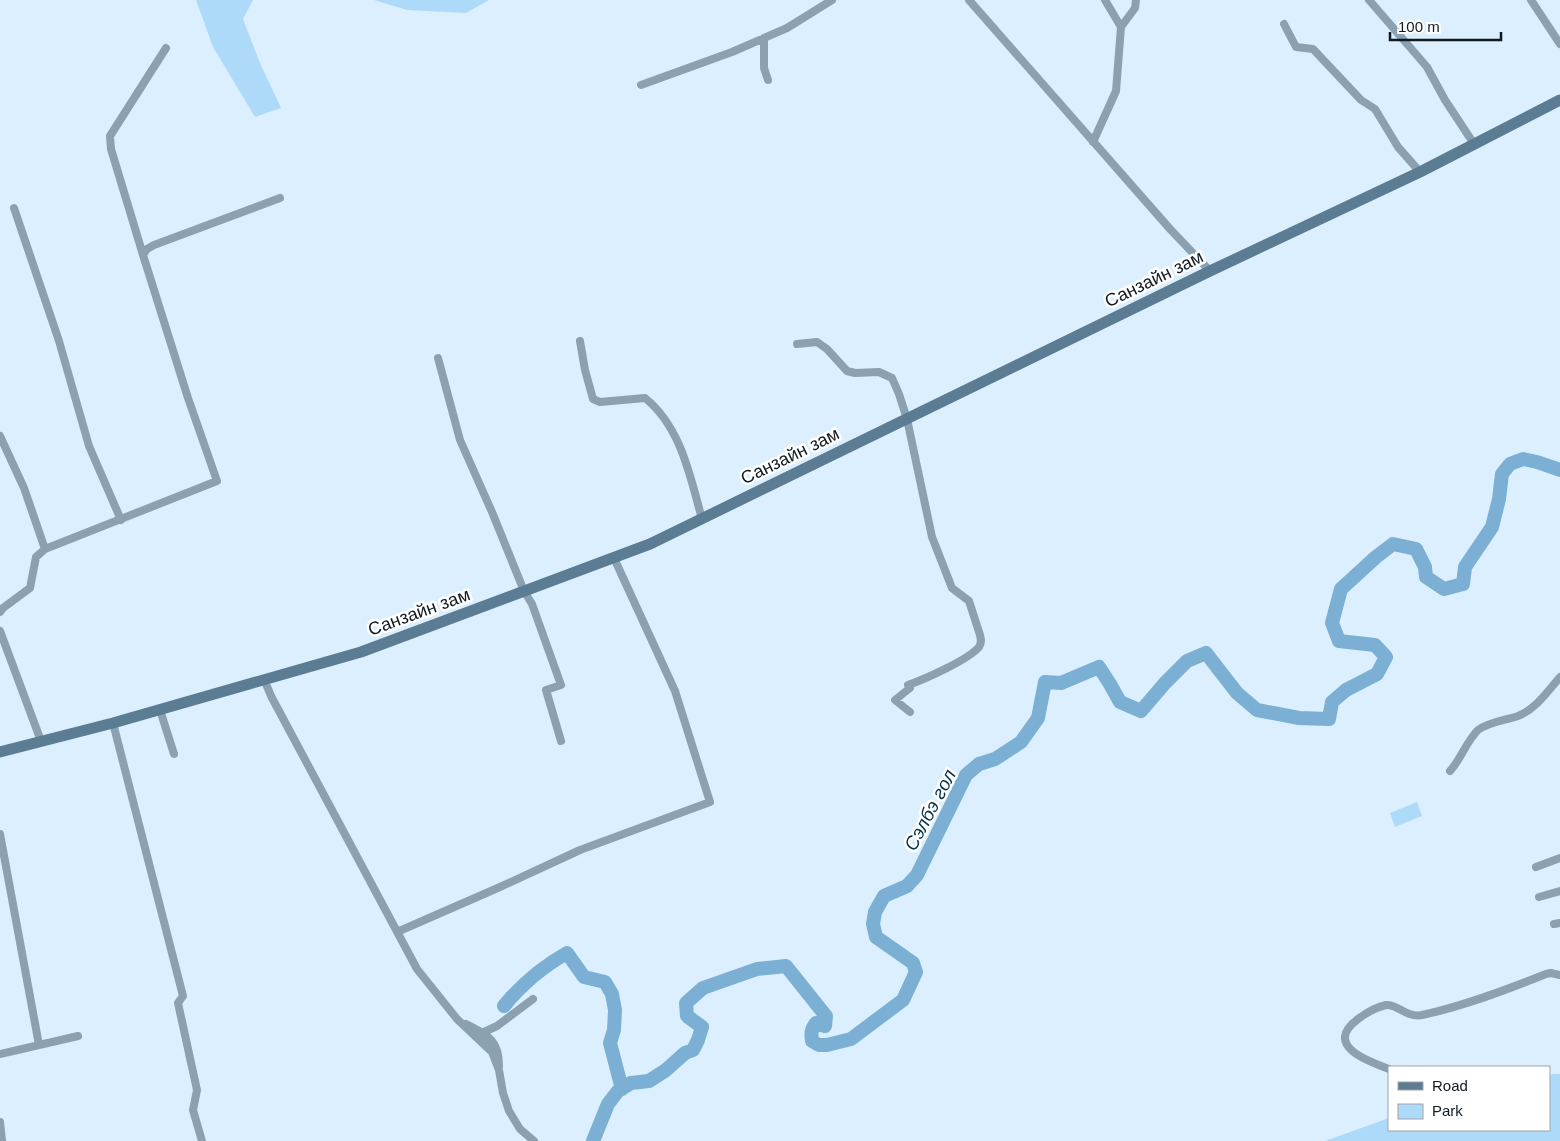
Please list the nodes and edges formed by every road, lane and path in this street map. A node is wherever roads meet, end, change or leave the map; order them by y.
1 (832, 0) edge
2 (969, 0) edge
3 (1105, 0) edge
4 (1136, 0) edge
5 (1369, 0) edge
6 (1531, 0) edge
7 (1284, 24) dead end
8 (1121, 27) junction
9 (764, 38) junction
10 (1560, 44) edge
11 (166, 48) dead end
12 (768, 80) dead end
13 (641, 85) dead end
14 (1560, 100) edge
15 (1093, 142) junction
16 (1474, 144) junction
17 (1420, 172) junction
18 (280, 198) dead end
19 (14, 208) dead end
20 (143, 255) junction
21 (1210, 271) junction
22 (580, 341) dead end
23 (797, 344) dead end
24 (438, 358) dead end
25 (906, 419) junction
26 (0, 436) edge
27 (702, 519) junction
28 (120, 520) junction
29 (45, 549) junction
30 (614, 558) junction
31 (524, 591) junction
32 (0, 612) edge
33 (0, 631) edge
34 (1560, 676) edge
35 (264, 679) junction
36 (160, 710) junction
37 (910, 712) dead end
38 (113, 723) junction
39 (41, 741) junction
40 (560, 741) dead end
41 (0, 752) edge
42 (174, 754) dead end
43 (1450, 771) dead end
44 (0, 834) edge
45 (1560, 858) edge
46 (1536, 867) dead end
47 (1560, 891) edge
48 (1538, 897) dead end
49 (397, 932) junction
50 (1560, 975) edge
51 (533, 999) dead end
52 (457, 1018) junction
53 (484, 1032) junction
54 (78, 1036) dead end
55 (39, 1045) junction
56 (0, 1054) edge
57 (1388, 1069) edge
58 (499, 1070) junction
59 (0, 1122) edge
60 (2, 1141) edge
61 (202, 1141) edge
62 (534, 1141) edge

1 - 9 street
2 - 15 street
3 - 8 street
4 - 8 street
5 - 16 street
6 - 10 street
7 - 17 street
8 - 15 street
9 - 12 street
9 - 13 street
11 - 20 street
14 - 16 main road, Санзайн зам
15 - 21 street
16 - 17 main road, Санзайн зам
17 - 21 main road, Санзайн зам
18 - 20 street
19 - 28 street
20 - 28 street
21 - 25 main road, Санзайн зам
22 - 27 street
23 - 25 street
24 - 31 street
25 - 27 main road, Санзайн зам
25 - 37 street
26 - 29 street
27 - 30 main road, Санзайн зам
28 - 29 street
29 - 32 street
30 - 31 main road, Санзайн зам
30 - 49 street
31 - 35 main road, Санзайн зам
31 - 40 street
33 - 39 street
34 - 43 street
35 - 36 main road, Санзайн зам
35 - 49 street
36 - 38 main road, Санзайн зам
36 - 42 street
38 - 39 main road, Санзайн зам
38 - 61 street
39 - 41 main road, Санзайн зам
44 - 55 street
45 - 46 street
47 - 48 street
49 - 52 street
50 - 57 street
51 - 53 street
52 - 53 street
52 - 58 street
53 - 58 street
54 - 55 street
55 - 56 street
58 - 62 street
59 - 60 street

